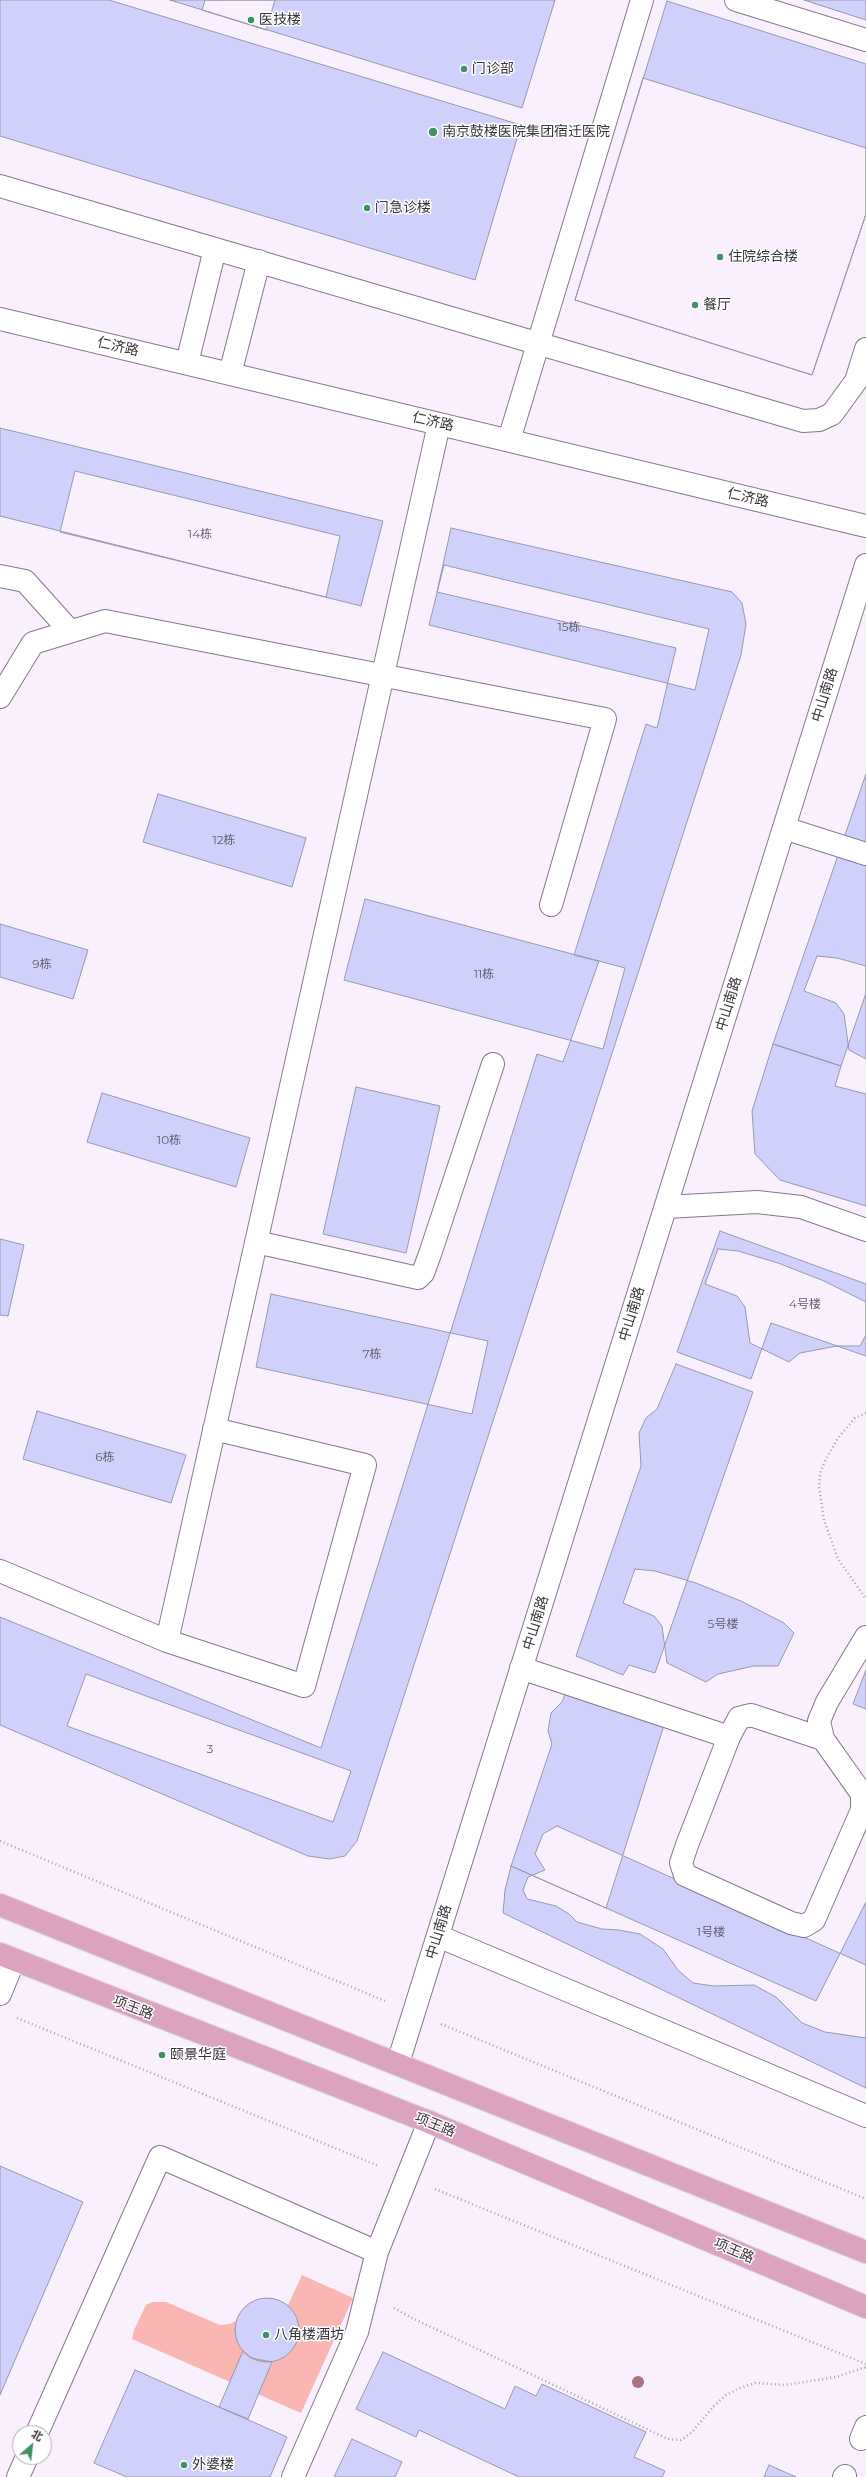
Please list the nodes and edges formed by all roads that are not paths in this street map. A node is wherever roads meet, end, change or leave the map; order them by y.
1 (642, 0) edge
2 (736, 0) edge
3 (866, 40) edge
4 (0, 186) edge
5 (215, 249) junction
6 (259, 261) junction
7 (0, 319) edge
8 (538, 344) junction
9 (866, 349) edge
10 (187, 364) junction
11 (230, 374) junction
12 (439, 424) junction
13 (509, 440) junction
14 (866, 526) edge
15 (866, 565) edge
16 (0, 576) edge
17 (70, 631) junction
18 (383, 676) junction
19 (0, 697) edge
20 (784, 828) junction
21 (866, 854) edge
22 (552, 905) dead end
23 (492, 1064) dead end
24 (666, 1207) junction
25 (866, 1230) edge
26 (256, 1242) junction
27 (214, 1429) junction
28 (0, 1571) edge
29 (866, 1637) edge
30 (166, 1641) junction
31 (521, 1668) junction
32 (729, 1737) junction
33 (823, 1739) junction
34 (0, 1905) edge
35 (438, 1936) junction
36 (7, 1957) edge
37 (0, 1994) edge
38 (398, 2063) junction
39 (866, 2116) edge
40 (429, 2122) junction
41 (376, 2252) junction
42 (866, 2252) edge
43 (866, 2307) edge
44 (41, 2425) edge
45 (23, 2465) edge
46 (18, 2477) edge
47 (293, 2477) edge

1 - 8 street
2 - 3 street
4 - 5 street
5 - 6 street
5 - 10 street
6 - 8 street
6 - 11 street
7 - 10 street, 仁济路
8 - 9 street
8 - 13 street
10 - 11 street, 仁济路
11 - 12 street, 仁济路
12 - 13 street, 仁济路
12 - 18 street
13 - 14 street, 仁济路
15 - 20 street, 中山南路
16 - 17 street
17 - 18 street
17 - 19 street
18 - 22 street
18 - 26 street
20 - 21 street
20 - 24 street, 中山南路
23 - 26 street
24 - 25 street
24 - 31 street, 中山南路
26 - 27 street
27 - 30 street
27 - 30 street
28 - 30 street
29 - 33 street
31 - 32 street
31 - 35 street, 中山南路
32 - 33 street
32 - 33 street
34 - 38 main road
35 - 38 street, 中山南路
35 - 39 street
36 - 37 street
36 - 40 main road, 项王路
38 - 42 main road
40 - 41 street
40 - 43 main road, 项王路
41 - 44 street
41 - 47 street
45 - 46 street

